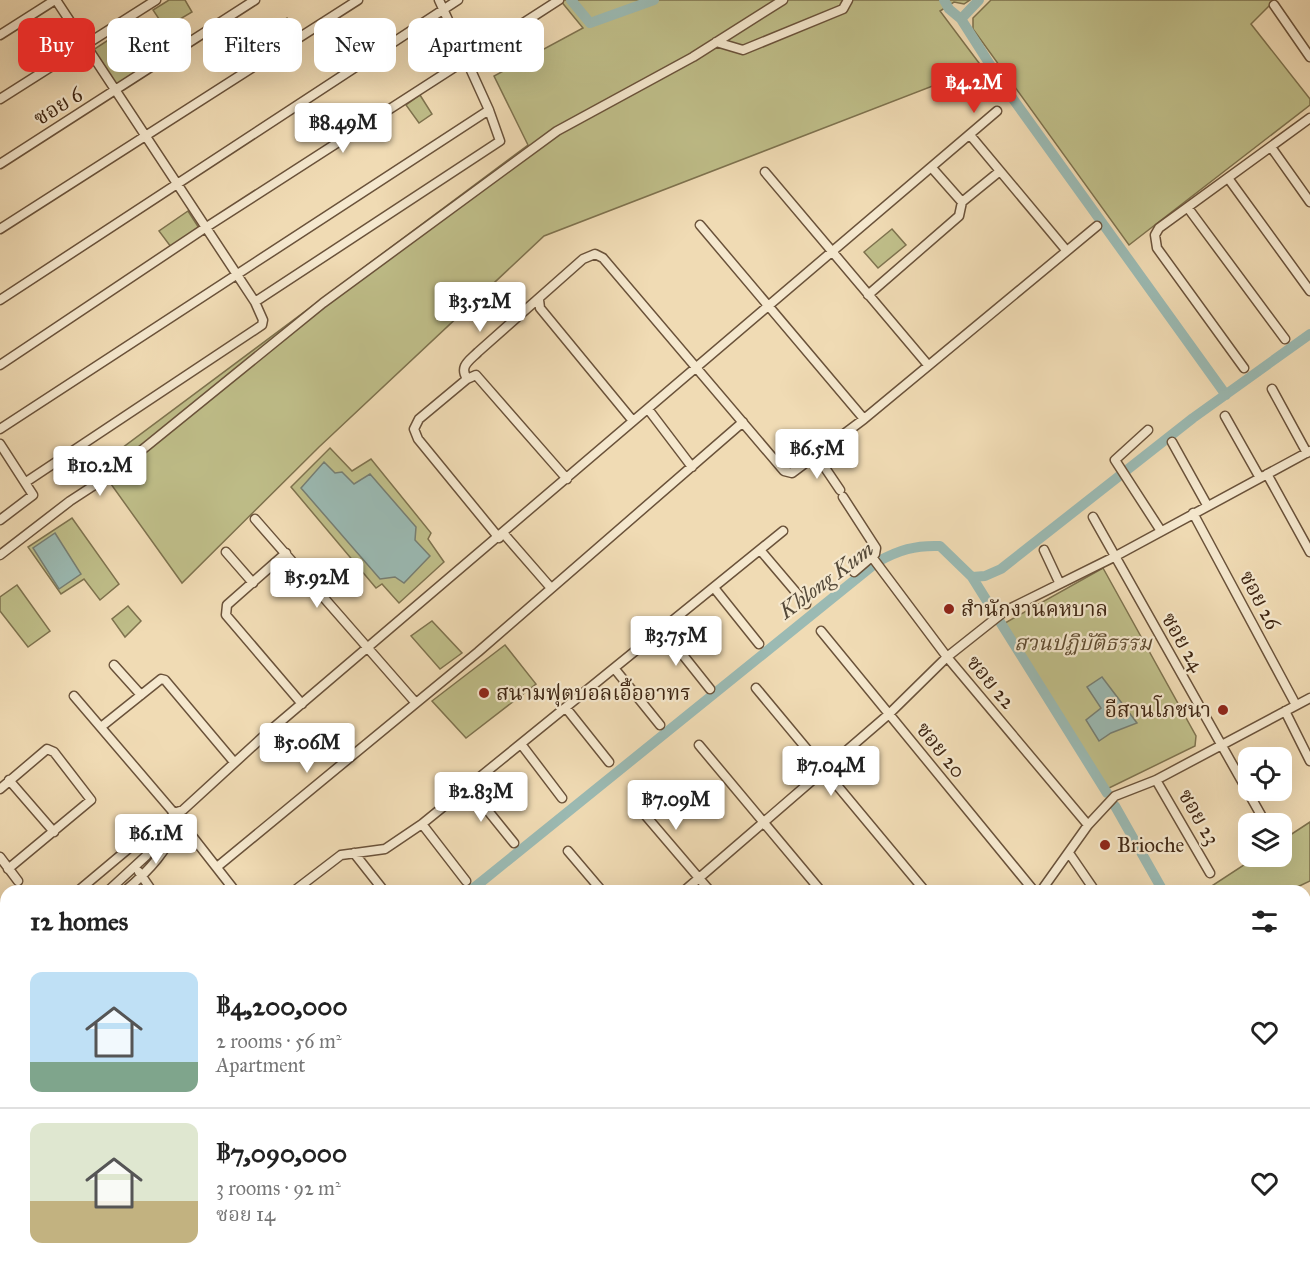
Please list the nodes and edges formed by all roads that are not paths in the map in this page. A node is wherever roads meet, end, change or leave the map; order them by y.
1 (56, 0) edge
2 (156, 0) edge
3 (255, 0) edge
4 (357, 0) edge
5 (439, 0) edge
6 (458, 0) edge
7 (559, 0) edge
8 (783, 0) edge
9 (848, 0) edge
10 (1274, 5) dead end
11 (443, 9) junction
12 (67, 18) edge
13 (447, 18) edge
14 (530, 18) edge
15 (0, 35) edge
16 (95, 40) edge
17 (716, 42) junction
18 (1310, 57) edge
19 (95, 61) edge
20 (43, 72) edge
21 (445, 72) edge
22 (472, 72) edge
23 (115, 91) junction
24 (0, 99) edge
25 (489, 110) junction
26 (997, 111) dead end
27 (1310, 118) edge
28 (970, 135) junction
29 (146, 138) junction
30 (1271, 147) junction
31 (0, 164) edge
32 (932, 168) junction
33 (1000, 171) junction
34 (765, 172) dead end
35 (1228, 178) junction
36 (177, 186) junction
37 (962, 202) junction
38 (1310, 202) edge
39 (1188, 208) junction
40 (700, 225) dead end
41 (1097, 226) dead end
42 (205, 228) junction
43 (0, 229) edge
44 (1066, 250) junction
45 (831, 253) junction
46 (236, 276) junction
47 (1310, 291) edge
48 (868, 295) junction
49 (0, 300) edge
50 (539, 300) junction
51 (255, 302) junction
52 (768, 306) junction
53 (1285, 339) dead end
54 (0, 365) edge
55 (928, 365) junction
56 (697, 368) junction
57 (1244, 368) dead end
58 (467, 379) junction
59 (1272, 389) dead end
60 (648, 409) junction
61 (1225, 416) dead end
62 (864, 419) junction
63 (633, 421) junction
64 (743, 422) junction
65 (0, 429) edge
66 (1148, 430) dead end
67 (1172, 442) dead end
68 (0, 444) edge
69 (1308, 452) edge
70 (817, 456) junction
71 (692, 467) junction
72 (1264, 476) junction
73 (567, 479) junction
74 (26, 482) junction
75 (1207, 505) junction
76 (1193, 513) junction
77 (1093, 516) dead end
78 (255, 519) dead end
79 (0, 520) edge
80 (783, 531) dead end
81 (1161, 531) junction
82 (501, 536) junction
83 (1044, 550) dead end
84 (760, 551) junction
85 (226, 552) dead end
86 (1310, 552) edge
87 (286, 553) junction
88 (0, 555) edge
89 (1114, 557) junction
90 (874, 560) junction
91 (854, 572) dead end
92 (1059, 582) junction
93 (253, 583) junction
94 (551, 588) junction
95 (715, 589) junction
96 (806, 604) dead end
97 (663, 630) junction
98 (821, 631) dead end
99 (759, 644) dead end
100 (368, 647) junction
101 (947, 657) junction
102 (114, 665) dead end
103 (614, 669) junction
104 (756, 688) dead end
105 (710, 689) dead end
106 (141, 694) junction
107 (74, 696) dead end
108 (1310, 698) edge
109 (415, 702) junction
110 (302, 704) junction
111 (1296, 705) junction
112 (566, 708) junction
113 (1285, 711) junction
114 (889, 714) junction
115 (660, 725) dead end
116 (100, 727) junction
117 (521, 744) junction
118 (699, 744) dead end
119 (1221, 744) junction
120 (1310, 761) edge
121 (234, 762) junction
122 (609, 762) dead end
123 (825, 770) junction
124 (9, 780) junction
125 (1156, 780) junction
126 (468, 786) junction
127 (0, 789) edge
128 (562, 798) dead end
129 (634, 802) dead end
130 (178, 811) junction
131 (1260, 813) edge
132 (180, 821) junction
133 (763, 821) junction
134 (422, 824) junction
135 (1088, 825) junction
136 (54, 832) junction
137 (514, 843) dead end
138 (134, 844) dead end
139 (568, 852) dead end
140 (354, 853) junction
141 (1069, 853) junction
142 (0, 857) edge
143 (136, 866) junction
144 (217, 867) junction
145 (8, 869) junction
146 (1210, 873) dead end
147 (142, 876) junction
148 (699, 878) junction
149 (18, 881) dead end
150 (466, 881) dead end
151 (85, 885) edge
152 (115, 885) edge
153 (132, 885) edge
154 (148, 885) edge
155 (231, 885) edge
156 (302, 885) edge
157 (379, 885) edge
158 (597, 885) edge
159 (691, 885) edge
160 (705, 885) edge
161 (816, 885) edge
162 (920, 885) edge
163 (1029, 885) edge
164 (1045, 885) edge
165 (1091, 885) edge

1 - 12 street
1 - 15 street
2 - 16 street
3 - 23 street, ซอย 6
4 - 29 street
5 - 11 street
6 - 11 street
7 - 14 street
8 - 17 street
9 - 17 street
10 - 18 street
11 - 13 street
11 - 36 street
17 - 88 street
19 - 23 street
20 - 24 street
21 - 42 street
22 - 25 street
23 - 29 street
23 - 31 street, ซอย 6
25 - 46 street
25 - 51 street
26 - 28 street
27 - 30 street
28 - 32 street
28 - 33 street
29 - 36 street
29 - 43 street
30 - 35 street
30 - 38 street
32 - 37 street
32 - 45 street
33 - 37 street
33 - 44 street
34 - 45 street
35 - 39 street
35 - 47 street
36 - 42 street
36 - 49 street
37 - 48 street
39 - 53 street
39 - 57 street
40 - 52 street
41 - 44 street
42 - 46 street
42 - 54 street
44 - 55 street
45 - 48 street
45 - 52 street
46 - 51 street
46 - 65 street
48 - 55 street
50 - 56 street
50 - 58 street
50 - 63 street
51 - 74 street
52 - 56 street
52 - 62 street
55 - 62 street
56 - 60 street
56 - 64 street
58 - 73 street
58 - 82 street
59 - 69 street
60 - 63 street
60 - 71 street
61 - 72 street
62 - 70 street
63 - 73 street
64 - 70 street
64 - 71 street
66 - 81 street
67 - 75 street
68 - 74 street
69 - 72 street
70 - 90 street
71 - 94 street
72 - 75 street
72 - 86 street
73 - 82 street
74 - 79 street
75 - 76 street
76 - 81 street
76 - 111 street, ซอย 26
77 - 89 street, ซอย 24
78 - 87 street
80 - 84 street
81 - 89 street
82 - 94 street
82 - 100 street
83 - 92 street
84 - 95 street
84 - 96 street
85 - 93 street
87 - 93 street
87 - 100 street
89 - 92 street
89 - 119 street, ซอย 24
90 - 91 street
90 - 101 street, ซอย 22
92 - 101 street
93 - 110 street
94 - 109 street
95 - 97 street
95 - 99 street
97 - 103 street
97 - 105 street
98 - 114 street, ซอย 20
100 - 109 street
100 - 110 street
101 - 114 street
101 - 135 street, ซอย 22
102 - 106 street
103 - 112 street
103 - 115 street
104 - 123 street
106 - 116 street
106 - 121 street
107 - 116 street
108 - 111 street
109 - 144 street
110 - 121 street
111 - 113 street
112 - 117 street
112 - 122 street
113 - 119 street
113 - 120 street
114 - 123 street
114 - 163 street, ซอย 20
116 - 130 street
117 - 126 street
117 - 128 street
118 - 133 street
119 - 125 street
119 - 131 street, ซอย 24
121 - 130 street
123 - 133 street
123 - 162 street
124 - 127 street
124 - 136 street
124 - 136 street
125 - 135 street
125 - 146 street, ซอย 23
126 - 134 street
126 - 137 street
129 - 148 street
130 - 132 street
130 - 143 street
132 - 144 street
132 - 147 street
133 - 148 street
133 - 161 street
134 - 140 street
134 - 150 street
135 - 141 street
136 - 145 street
138 - 151 street
139 - 158 street
140 - 156 street
140 - 157 street
141 - 164 street
141 - 165 street
142 - 145 street
143 - 147 street
143 - 152 street
144 - 155 street
145 - 149 street
147 - 153 street
147 - 154 street
148 - 159 street
148 - 160 street

